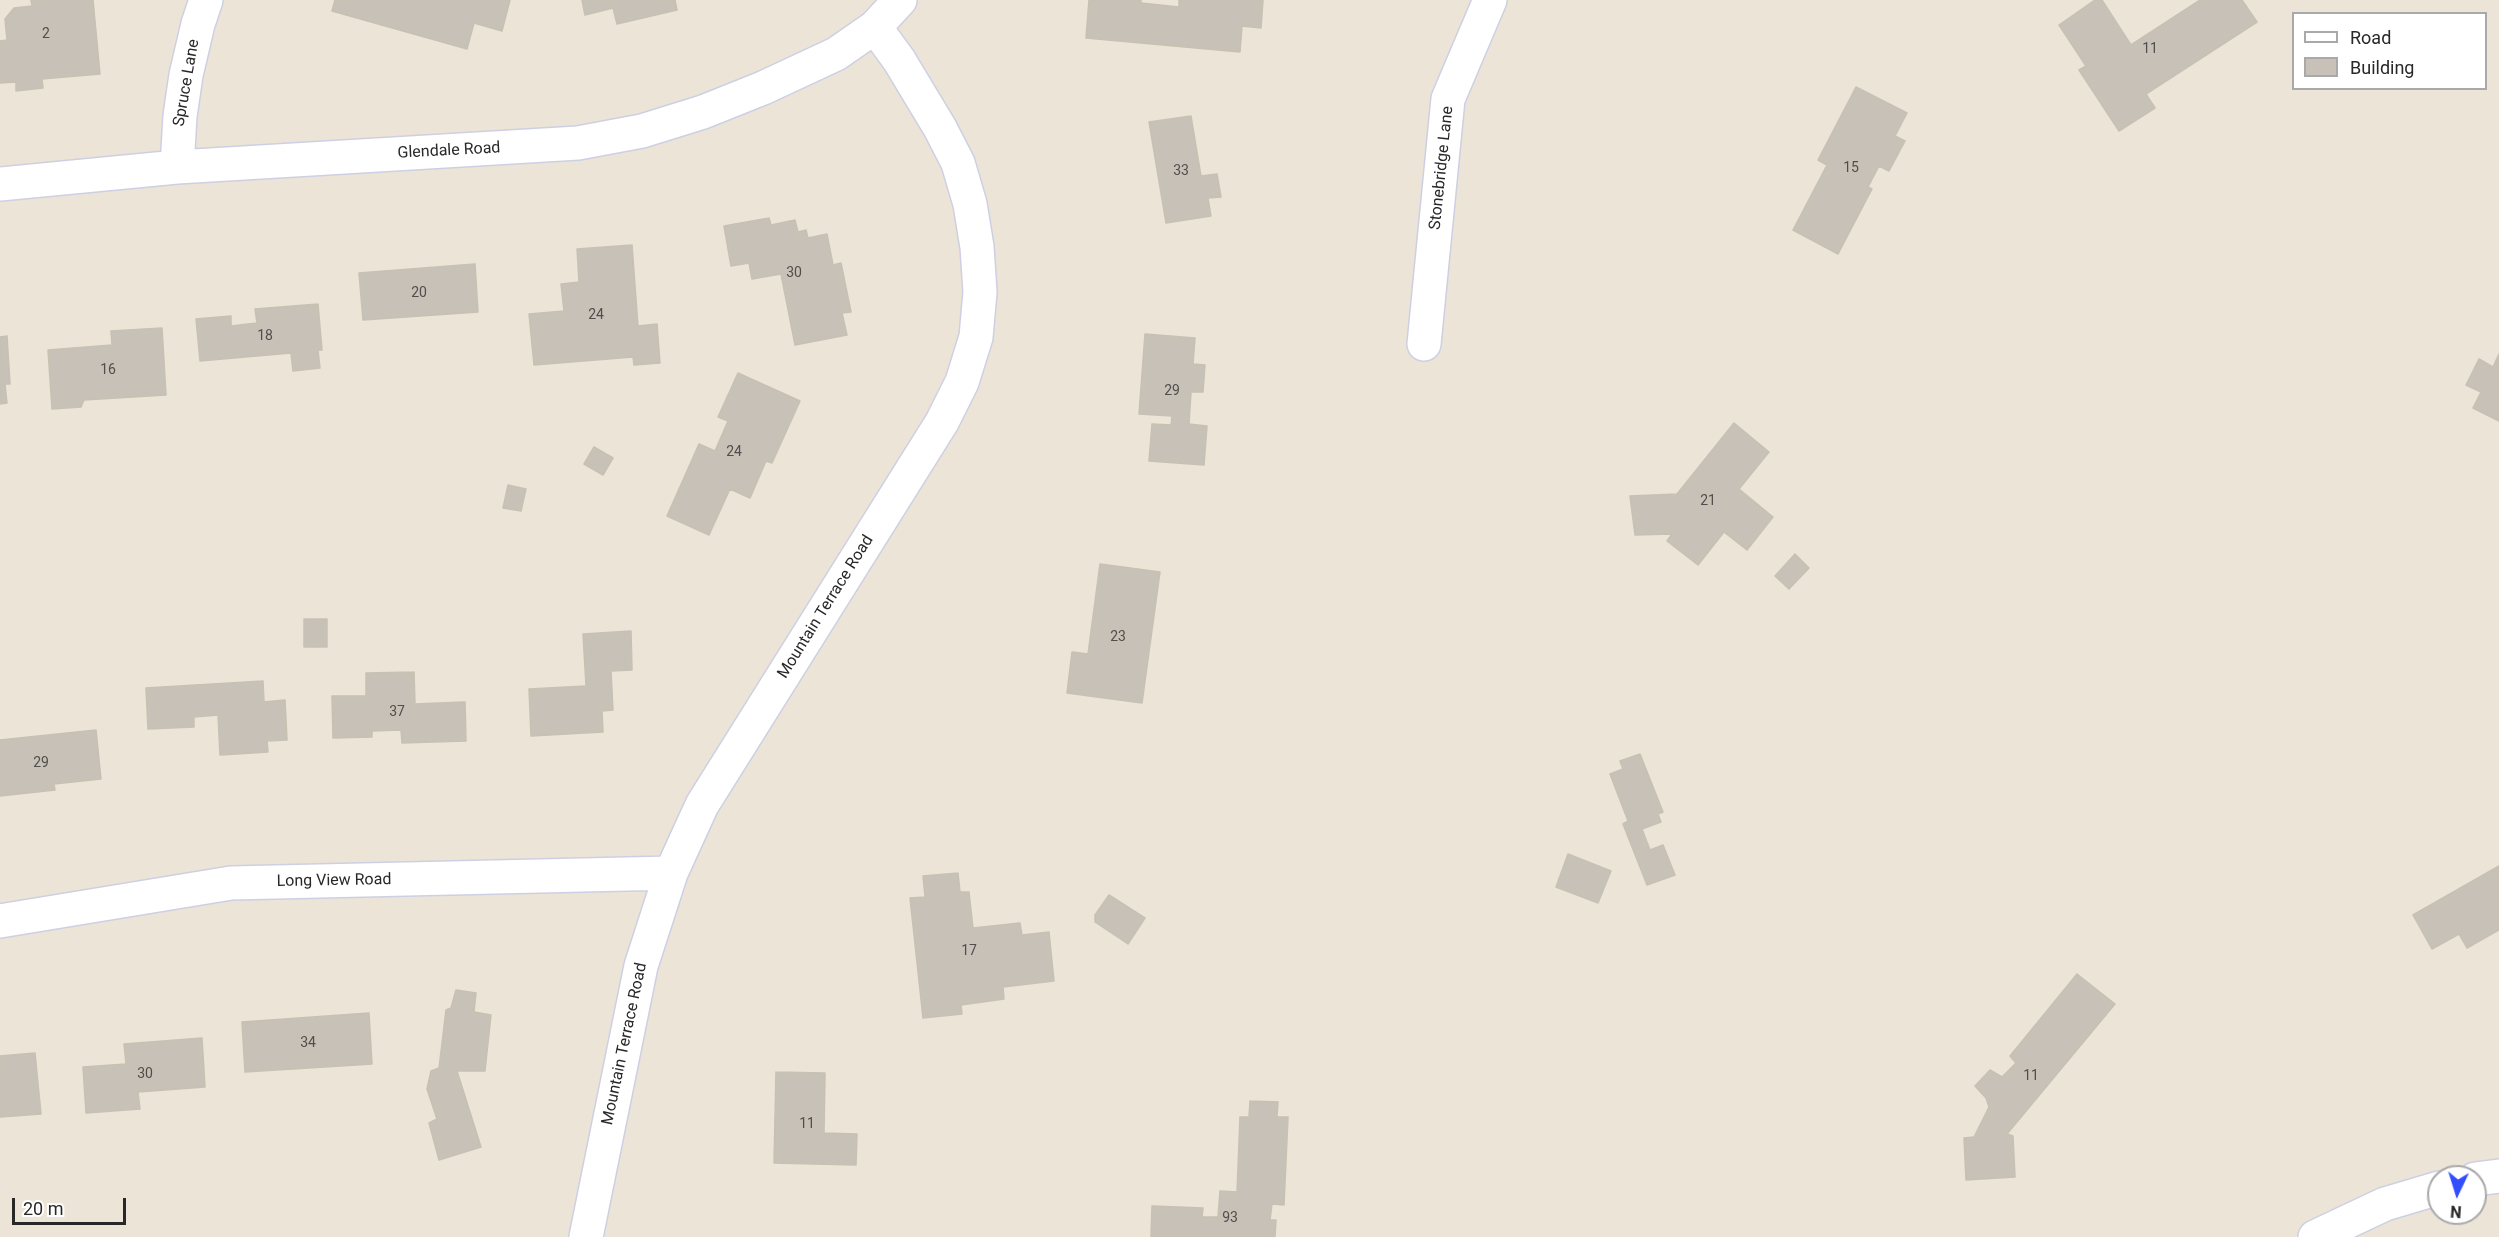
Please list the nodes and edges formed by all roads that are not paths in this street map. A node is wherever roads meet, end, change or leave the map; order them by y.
1 (206, 0) edge
2 (900, 0) edge
3 (1490, 0) edge
4 (875, 27) junction
5 (177, 167) junction
6 (0, 184) edge
7 (1424, 344) dead end
8 (671, 873) junction
9 (0, 921) edge
10 (2427, 1192) edge
11 (585, 1237) edge
12 (2315, 1237) edge

1 - 5 street, Spruce Lane
2 - 4 street
3 - 7 street, Stonebridge Lane
4 - 5 street, Glendale Road
4 - 8 street, Mountain Terrace Road
5 - 6 street, Glendale Road
8 - 9 street, Long View Road
8 - 11 street, Mountain Terrace Road
10 - 12 street

